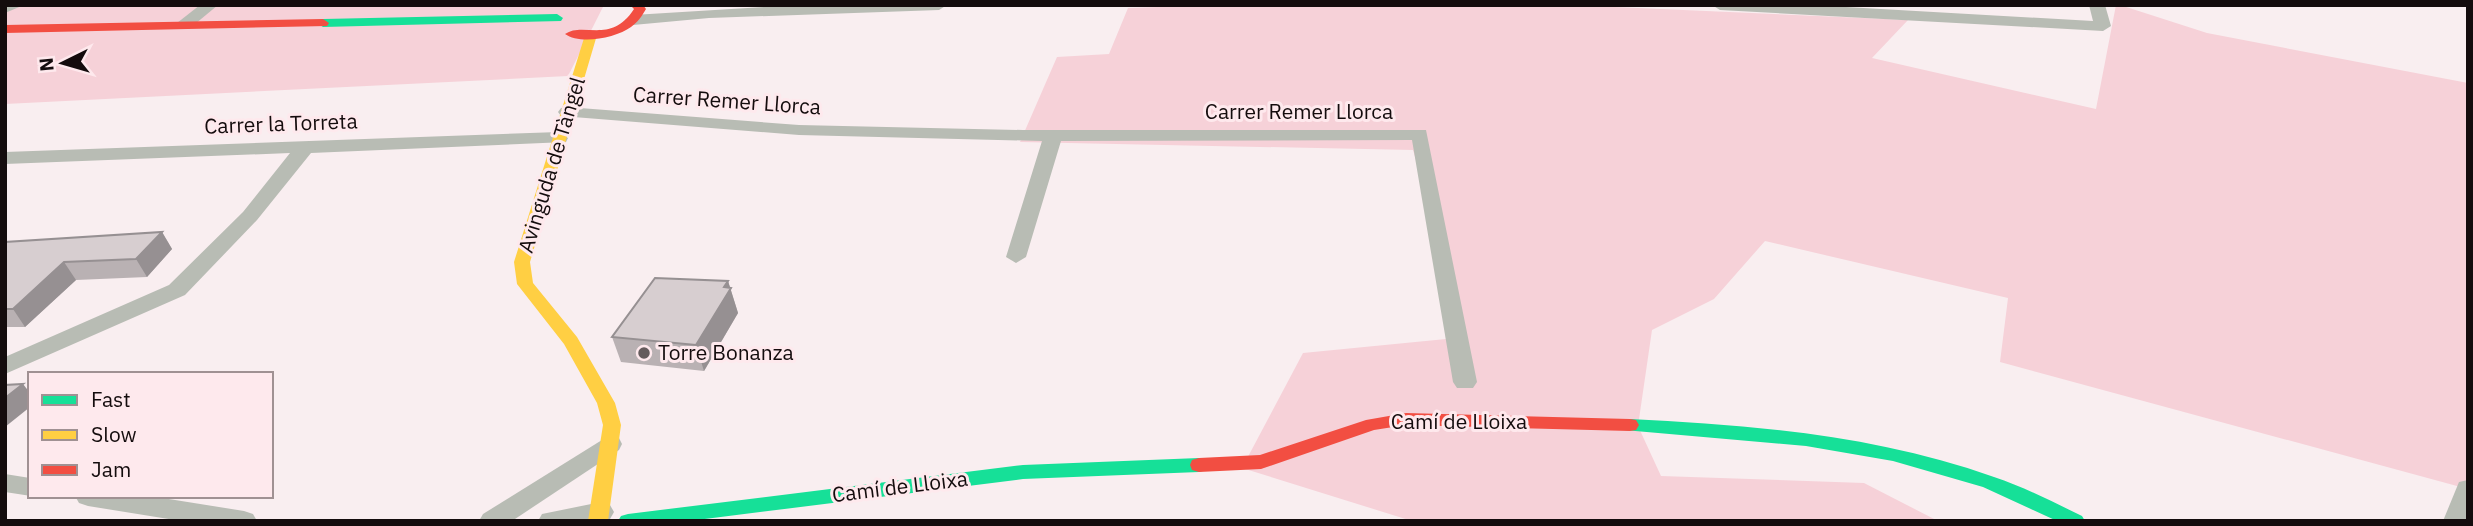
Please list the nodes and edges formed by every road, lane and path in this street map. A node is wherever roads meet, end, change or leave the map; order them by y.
1 (16, 5) edge
2 (210, 5) edge
3 (939, 5) edge
4 (1720, 5) edge
5 (2097, 5) edge
6 (5, 8) edge
7 (636, 12) edge
8 (183, 26) junction
9 (5, 29) edge
10 (591, 35) junction
11 (567, 112) junction
12 (1053, 136) junction
13 (559, 138) junction
14 (306, 146) junction
15 (6, 159) edge
16 (1016, 257) dead end
17 (5, 366) edge
18 (1465, 382) dead end
19 (610, 444) junction
20 (5, 483) edge
21 (28, 487) edge
22 (2468, 489) edge
23 (100, 498) edge
24 (599, 516) edge
25 (244, 521) edge
26 (492, 521) edge
27 (551, 521) edge
28 (628, 521) edge
29 (2075, 521) edge
30 (2456, 521) edge

1 - 6 street
2 - 8 street
3 - 7 street
4 - 5 street
7 - 10 street
8 - 9 street
8 - 10 street
10 - 11 street, Avinguda de Tàngel
11 - 12 street, Carrer Remer Llorca
11 - 13 street, Avinguda de Tàngel
12 - 16 street
12 - 18 street, Carrer Remer Llorca
13 - 14 street, Carrer la Torreta
13 - 19 street, Avinguda de Tàngel
14 - 15 street, Carrer la Torreta
14 - 17 street
19 - 24 street, Avinguda de Tàngel
19 - 26 street
20 - 21 street
22 - 30 street
23 - 25 street
24 - 27 street
28 - 29 street, Camí de Lloixa

